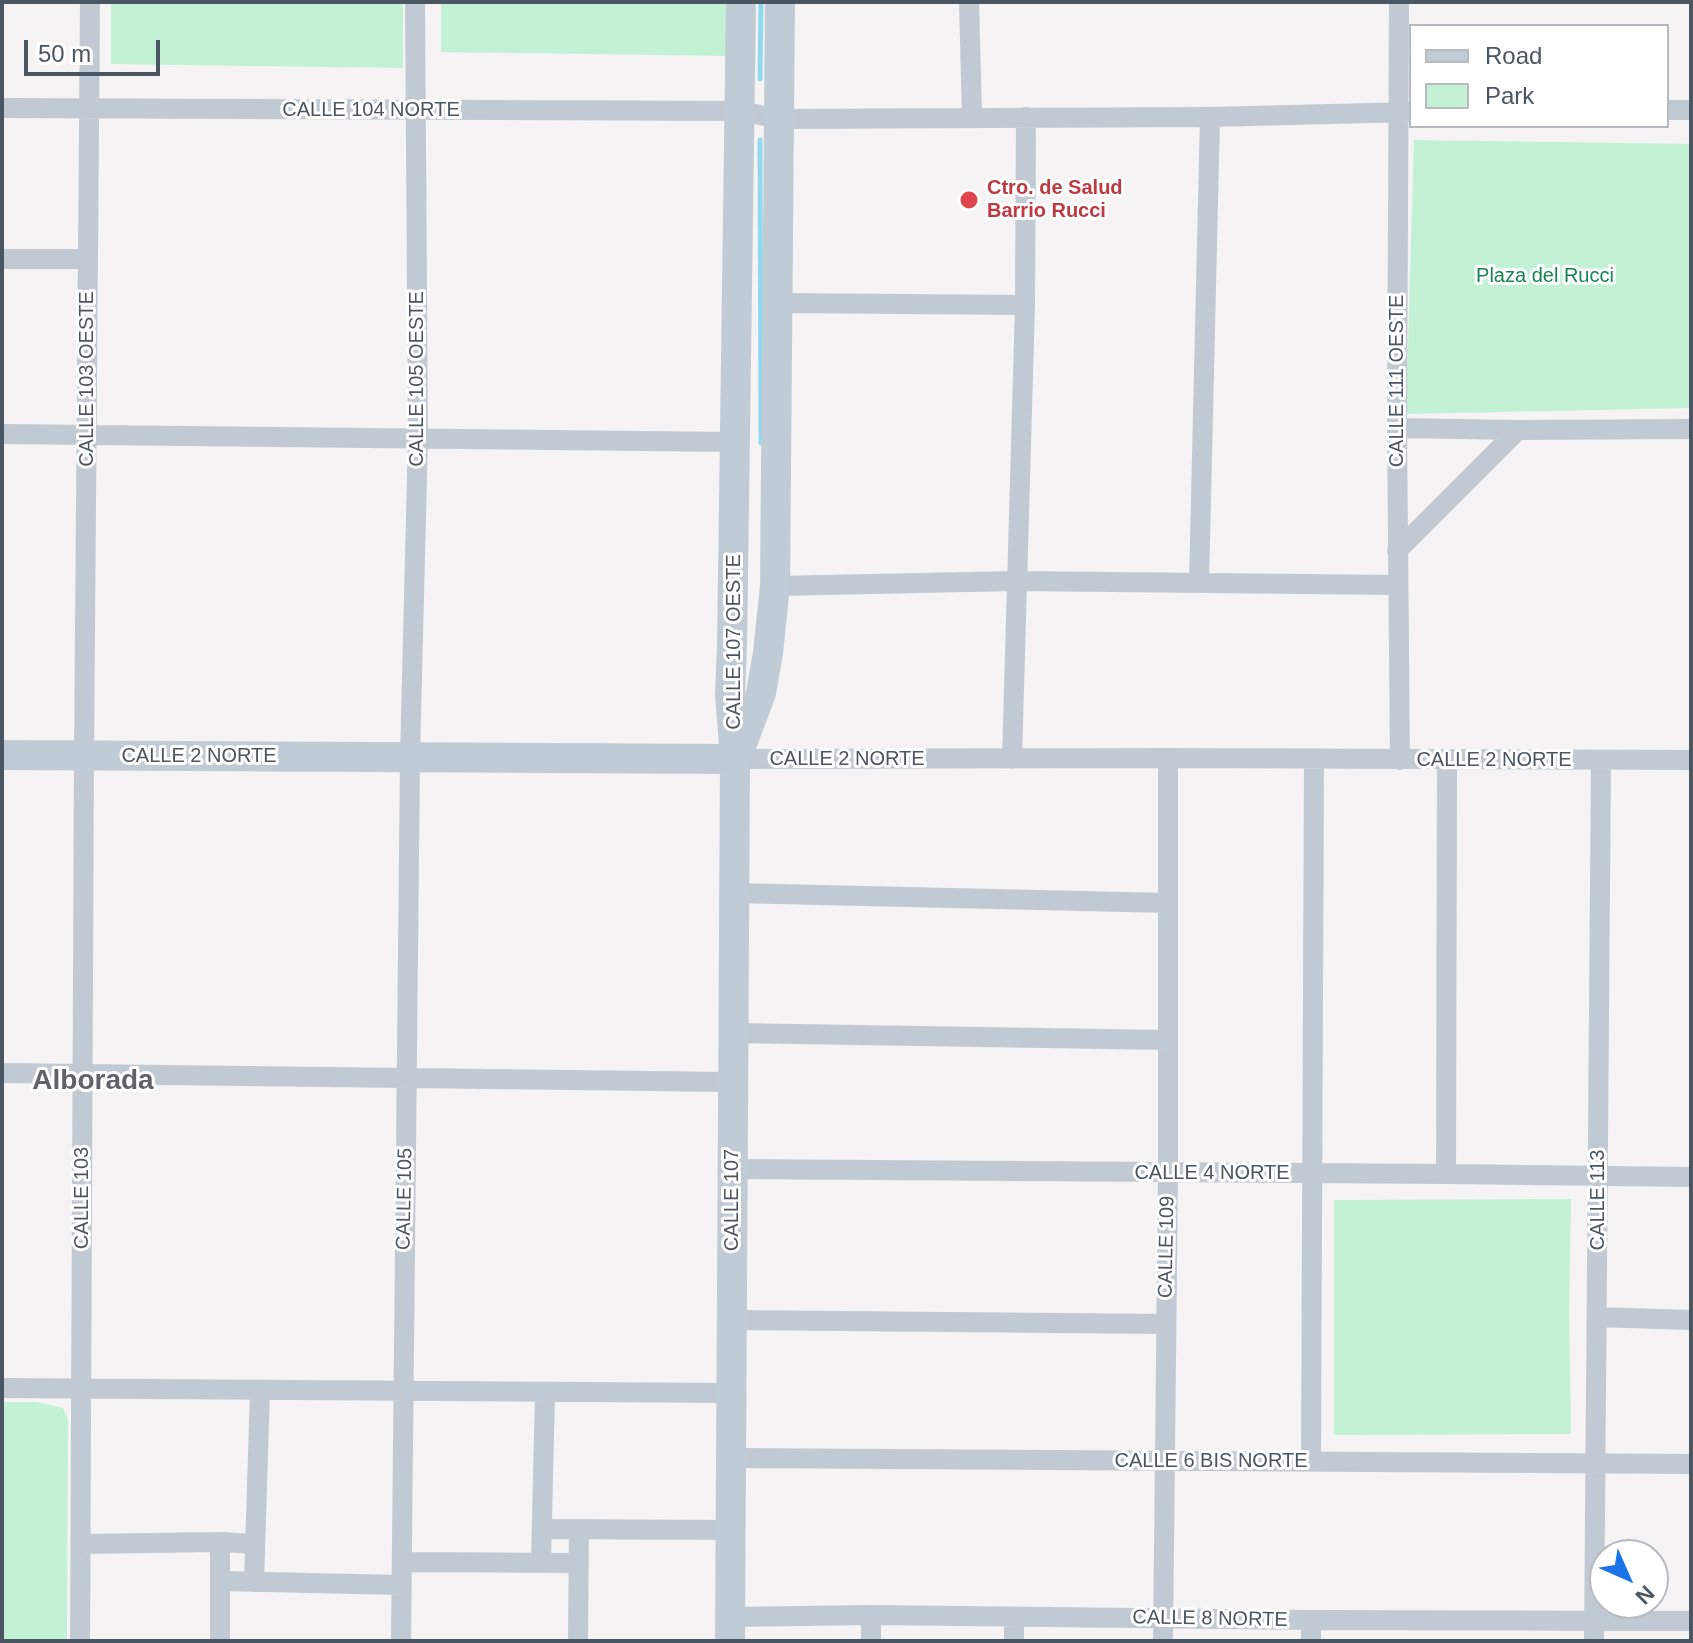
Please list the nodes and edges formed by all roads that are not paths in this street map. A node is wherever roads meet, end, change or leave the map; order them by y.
1 (90, 2) edge
2 (415, 2) edge
3 (741, 2) edge
4 (780, 2) edge
5 (969, 2) edge
6 (1399, 2) edge
7 (2, 108) edge
8 (89, 109) junction
9 (416, 110) junction
10 (1669, 110) edge
11 (1691, 110) edge
12 (741, 111) junction
13 (1404, 112) edge
14 (1026, 117) junction
15 (1210, 117) junction
16 (972, 118) junction
17 (779, 119) junction
18 (2, 259) edge
19 (88, 259) junction
20 (779, 303) junction
21 (1025, 305) junction
22 (1397, 428) junction
23 (1691, 429) edge
24 (1518, 430) junction
25 (2, 434) edge
26 (87, 435) junction
27 (418, 437) junction
28 (735, 442) junction
29 (1397, 551) junction
30 (1016, 581) junction
31 (1199, 583) junction
32 (1398, 585) junction
33 (775, 586) junction
34 (2, 755) edge
35 (84, 755) junction
36 (410, 757) junction
37 (1168, 758) junction
38 (735, 759) junction
39 (1012, 759) junction
40 (1314, 760) junction
41 (1400, 760) junction
42 (1447, 760) junction
43 (1601, 760) junction
44 (1691, 760) edge
45 (734, 893) junction
46 (1168, 903) junction
47 (733, 1033) junction
48 (1167, 1040) junction
49 (2, 1073) edge
50 (82, 1074) junction
51 (407, 1079) junction
52 (732, 1082) junction
53 (732, 1169) junction
54 (1168, 1173) junction
55 (1312, 1174) junction
56 (1446, 1174) junction
57 (1598, 1177) junction
58 (1691, 1177) edge
59 (1597, 1317) junction
60 (731, 1320) junction
61 (1691, 1320) edge
62 (1166, 1324) junction
63 (2, 1388) edge
64 (82, 1389) junction
65 (260, 1390) junction
66 (403, 1391) junction
67 (545, 1392) junction
68 (731, 1393) junction
69 (731, 1458) junction
70 (1165, 1460) junction
71 (1311, 1461) junction
72 (1595, 1463) junction
73 (1691, 1464) edge
74 (542, 1529) junction
75 (579, 1529) junction
76 (730, 1530) junction
77 (220, 1542) junction
78 (81, 1544) junction
79 (255, 1544) junction
80 (402, 1562) junction
81 (541, 1563) junction
82 (578, 1563) junction
83 (220, 1581) junction
84 (254, 1582) junction
85 (401, 1585) junction
86 (871, 1615) junction
87 (1014, 1617) junction
88 (1163, 1619) junction
89 (1594, 1620) junction
90 (1691, 1621) edge
91 (730, 1629) edge
92 (1311, 1631) edge
93 (1450, 1631) edge
94 (80, 1641) edge
95 (220, 1641) edge
96 (401, 1641) edge
97 (578, 1641) edge
98 (871, 1641) edge
99 (1014, 1641) edge
100 (1163, 1641) edge
101 (1594, 1641) edge

1 - 8 street, CALLE 103 OESTE
2 - 9 street, CALLE 105 OESTE
3 - 12 street, CALLE 107 OESTE
4 - 17 street, CALLE 107 OESTE
5 - 16 street
6 - 13 street, CALLE 111 OESTE
7 - 8 street, CALLE 104 NORTE
8 - 9 street, CALLE 104 NORTE
8 - 19 street, CALLE 103 OESTE
9 - 12 street, CALLE 104 NORTE
9 - 27 street, CALLE 105 OESTE
10 - 11 street
12 - 17 street, CALLE 104 NORTE
12 - 28 street, CALLE 107 OESTE
13 - 15 street
13 - 22 street, CALLE 111 OESTE
14 - 15 street
14 - 16 street
14 - 21 street
15 - 31 street
16 - 17 street
17 - 20 street, CALLE 107 OESTE
18 - 19 street
19 - 26 street, CALLE 103 OESTE
20 - 21 street
20 - 33 street, CALLE 107 OESTE
21 - 30 street
22 - 24 street
22 - 29 street, CALLE 111 OESTE
23 - 24 street
24 - 29 street
25 - 26 street
26 - 27 street
26 - 35 street, CALLE 103 OESTE
27 - 28 street
27 - 36 street, CALLE 105 OESTE
28 - 38 street, CALLE 107 OESTE
29 - 32 street, CALLE 111 OESTE
30 - 31 street
30 - 33 street
30 - 39 street
31 - 32 street
32 - 41 street, CALLE 111 OESTE
33 - 38 street, CALLE 107 OESTE
34 - 35 street, CALLE 2 NORTE
35 - 36 street, CALLE 2 NORTE
35 - 50 street, CALLE 103
36 - 38 street, CALLE 2 NORTE
36 - 51 street, CALLE 105
37 - 39 street, CALLE 2 NORTE
37 - 40 street, CALLE 2 NORTE
37 - 46 street, CALLE 109
38 - 39 street, CALLE 2 NORTE
38 - 45 street, CALLE 107
40 - 41 street, CALLE 2 NORTE
40 - 55 street
41 - 42 street, CALLE 2 NORTE
42 - 43 street, CALLE 2 NORTE
42 - 56 street
43 - 44 street, CALLE 2 NORTE
43 - 57 street, CALLE 113
45 - 46 street
45 - 47 street, CALLE 107
46 - 48 street, CALLE 109
47 - 48 street
47 - 52 street, CALLE 107
48 - 54 street, CALLE 109
49 - 50 street
50 - 51 street
50 - 64 street, CALLE 103
51 - 52 street
51 - 66 street, CALLE 105
52 - 53 street, CALLE 107
53 - 54 street, CALLE 4 NORTE
53 - 60 street, CALLE 107
54 - 55 street, CALLE 4 NORTE
54 - 62 street, CALLE 109
55 - 56 street, CALLE 4 NORTE
55 - 71 street
56 - 57 street, CALLE 4 NORTE
57 - 58 street, CALLE 4 NORTE
57 - 59 street, CALLE 113
59 - 61 street
59 - 72 street, CALLE 113
60 - 62 street
60 - 68 street, CALLE 107
62 - 70 street, CALLE 109
63 - 64 street
64 - 65 street
64 - 78 street, CALLE 103
65 - 66 street
65 - 79 street
66 - 67 street
66 - 80 street, CALLE 105
67 - 68 street
67 - 74 street
68 - 69 street, CALLE 107
69 - 70 street, CALLE 6 BIS NORTE
69 - 76 street, CALLE 107
70 - 71 street, CALLE 6 BIS NORTE
70 - 88 street, CALLE 109
71 - 72 street, CALLE 6 BIS NORTE
72 - 73 street, CALLE 6 BIS NORTE
72 - 89 street, CALLE 113
74 - 75 street
74 - 81 street
75 - 76 street
75 - 82 street
76 - 91 street, CALLE 107
77 - 78 street
77 - 79 street
77 - 83 street
78 - 94 street, CALLE 103
79 - 84 street
80 - 81 street
80 - 85 street, CALLE 105
81 - 82 street
82 - 97 street
83 - 84 street
83 - 95 street
84 - 85 street
85 - 96 street, CALLE 105
86 - 87 street, CALLE 8 NORTE
86 - 91 street, CALLE 8 NORTE
86 - 98 street
87 - 88 street, CALLE 8 NORTE
87 - 99 street
88 - 92 street, CALLE 8 NORTE
88 - 100 street, CALLE 109
89 - 90 street, CALLE 8 NORTE
89 - 93 street, CALLE 8 NORTE
89 - 101 street, CALLE 113
92 - 93 street, CALLE 8 NORTE

